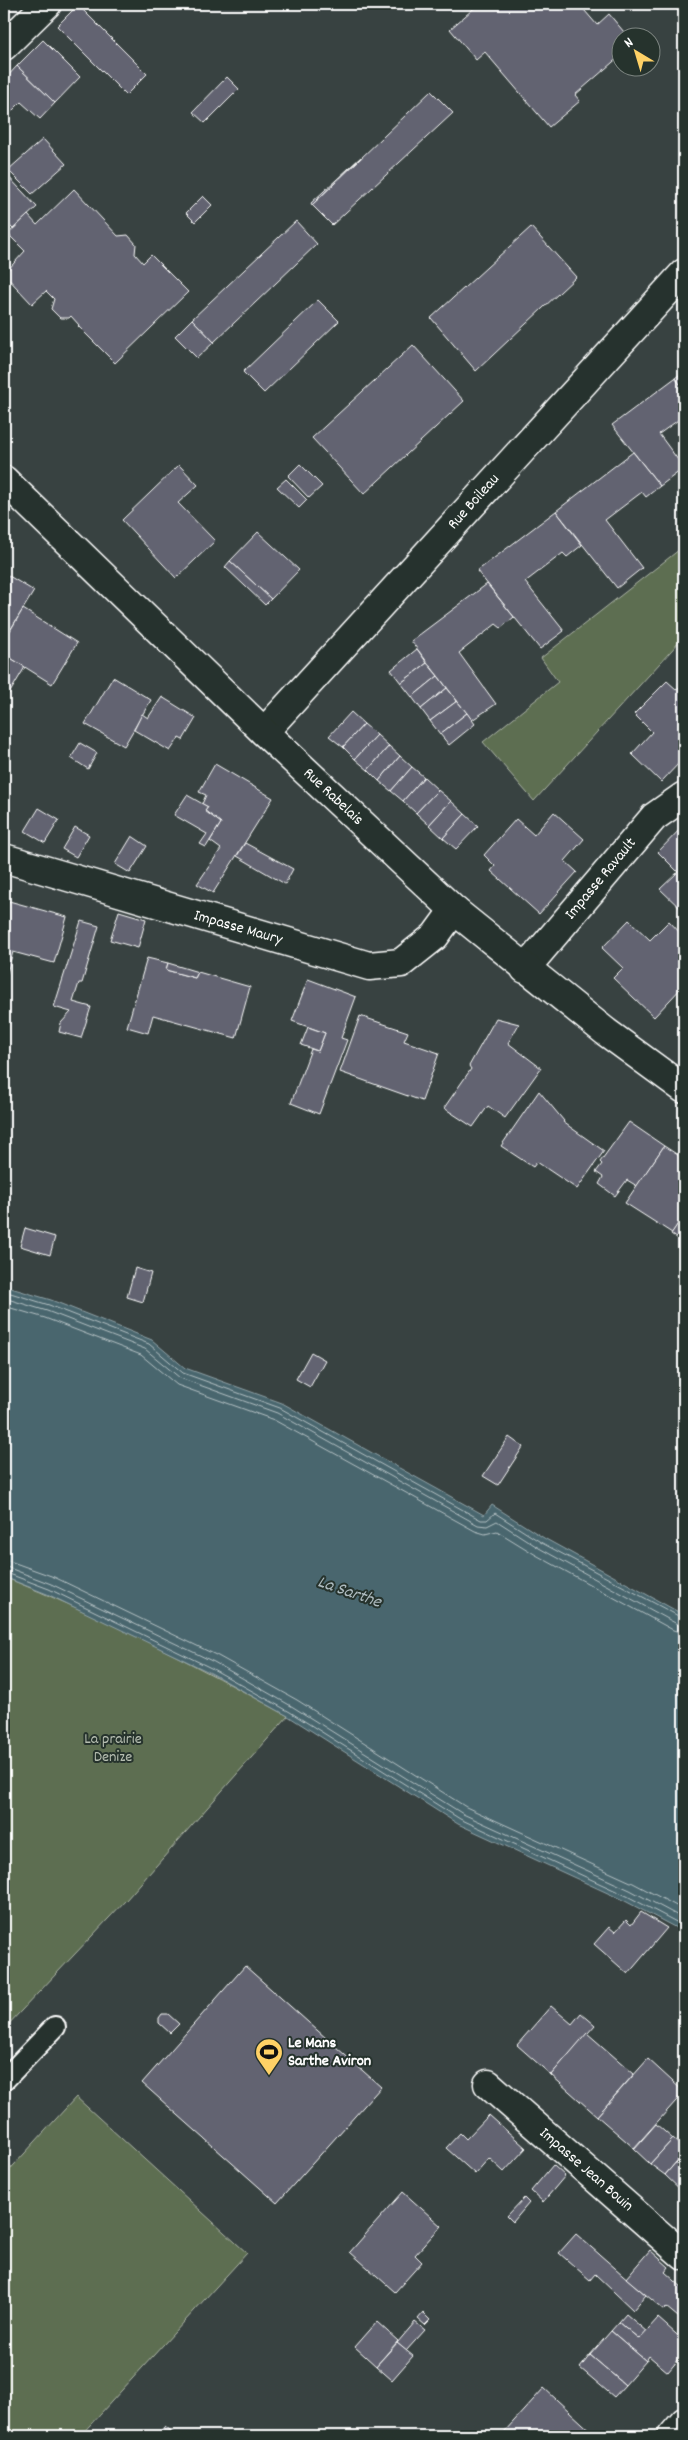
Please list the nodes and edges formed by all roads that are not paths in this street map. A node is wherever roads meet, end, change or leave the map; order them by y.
1 (47, 4) edge
2 (4, 46) edge
3 (684, 273) edge
4 (4, 480) edge
5 (264, 732) junction
6 (684, 796) edge
7 (4, 858) edge
8 (454, 910) junction
9 (525, 969) junction
10 (684, 1089) edge
11 (55, 2027) dead end
12 (4, 2080) edge
13 (488, 2084) dead end
14 (684, 2256) edge
15 (684, 2422) edge
16 (672, 2436) edge

1 - 2 street
3 - 5 street, Rue Boileau
4 - 5 street, Rue Rabelais
5 - 8 street, Rue Rabelais
6 - 9 street, Impasse Ravault
7 - 8 street, Impasse Maury
8 - 9 street, Rue Rabelais
9 - 10 street, Rue Rabelais
11 - 12 lane
13 - 14 street, Impasse Jean Bouin
15 - 16 street

